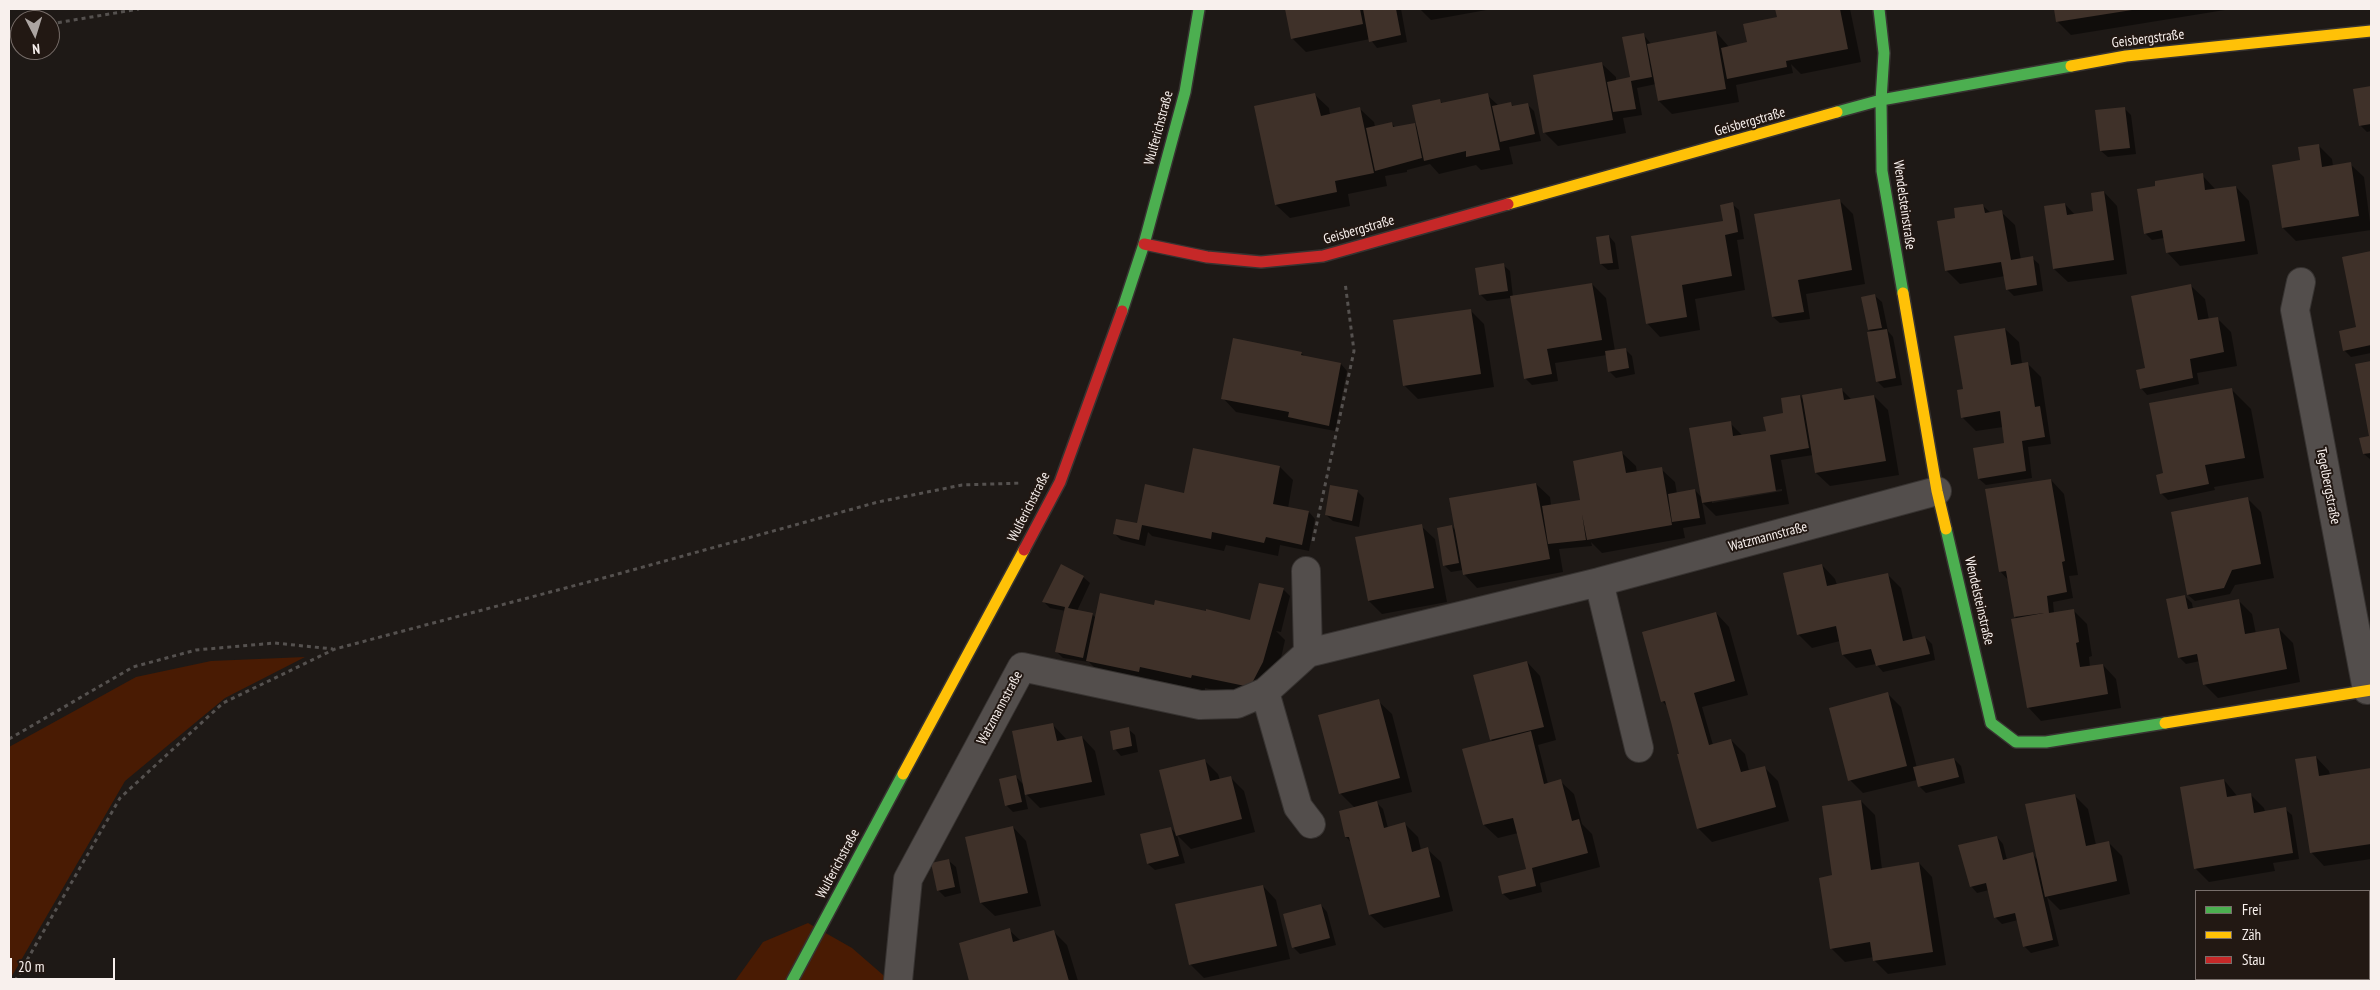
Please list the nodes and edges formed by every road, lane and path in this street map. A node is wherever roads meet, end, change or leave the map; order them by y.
1 (139, 9) edge
2 (1199, 9) edge
3 (1879, 9) edge
4 (60, 22) edge
5 (2371, 31) edge
6 (1881, 100) junction
7 (1144, 244) junction
8 (1340, 250) junction
9 (2302, 282) dead end
10 (1060, 482) junction
11 (1937, 492) junction
12 (1306, 571) joint
13 (1599, 582) junction
14 (335, 649) junction
15 (1308, 653) junction
16 (2369, 690) edge
17 (1265, 692) junction
18 (9, 739) edge
19 (1639, 748) dead end
20 (1311, 824) dead end
21 (15, 981) edge
22 (792, 981) edge
23 (898, 981) edge

1 - 4 path
2 - 7 street, Wulferichstraße
3 - 6 street, Wendelsteinstraße
5 - 6 street, Geisbergstraße
6 - 8 street, Geisbergstraße
6 - 11 street, Wendelsteinstraße
7 - 8 street, Geisbergstraße
7 - 10 street, Wulferichstraße
8 - 12 path
9 - 16 street, Tegelbergstraße
10 - 14 path
10 - 22 street, Wulferichstraße
11 - 13 street, Watzmannstraße
11 - 16 street, Wendelsteinstraße
12 - 15 street
13 - 15 street, Watzmannstraße
13 - 19 street
14 - 18 path
14 - 21 path
15 - 17 street, Watzmannstraße
17 - 20 street
17 - 23 street, Watzmannstraße

